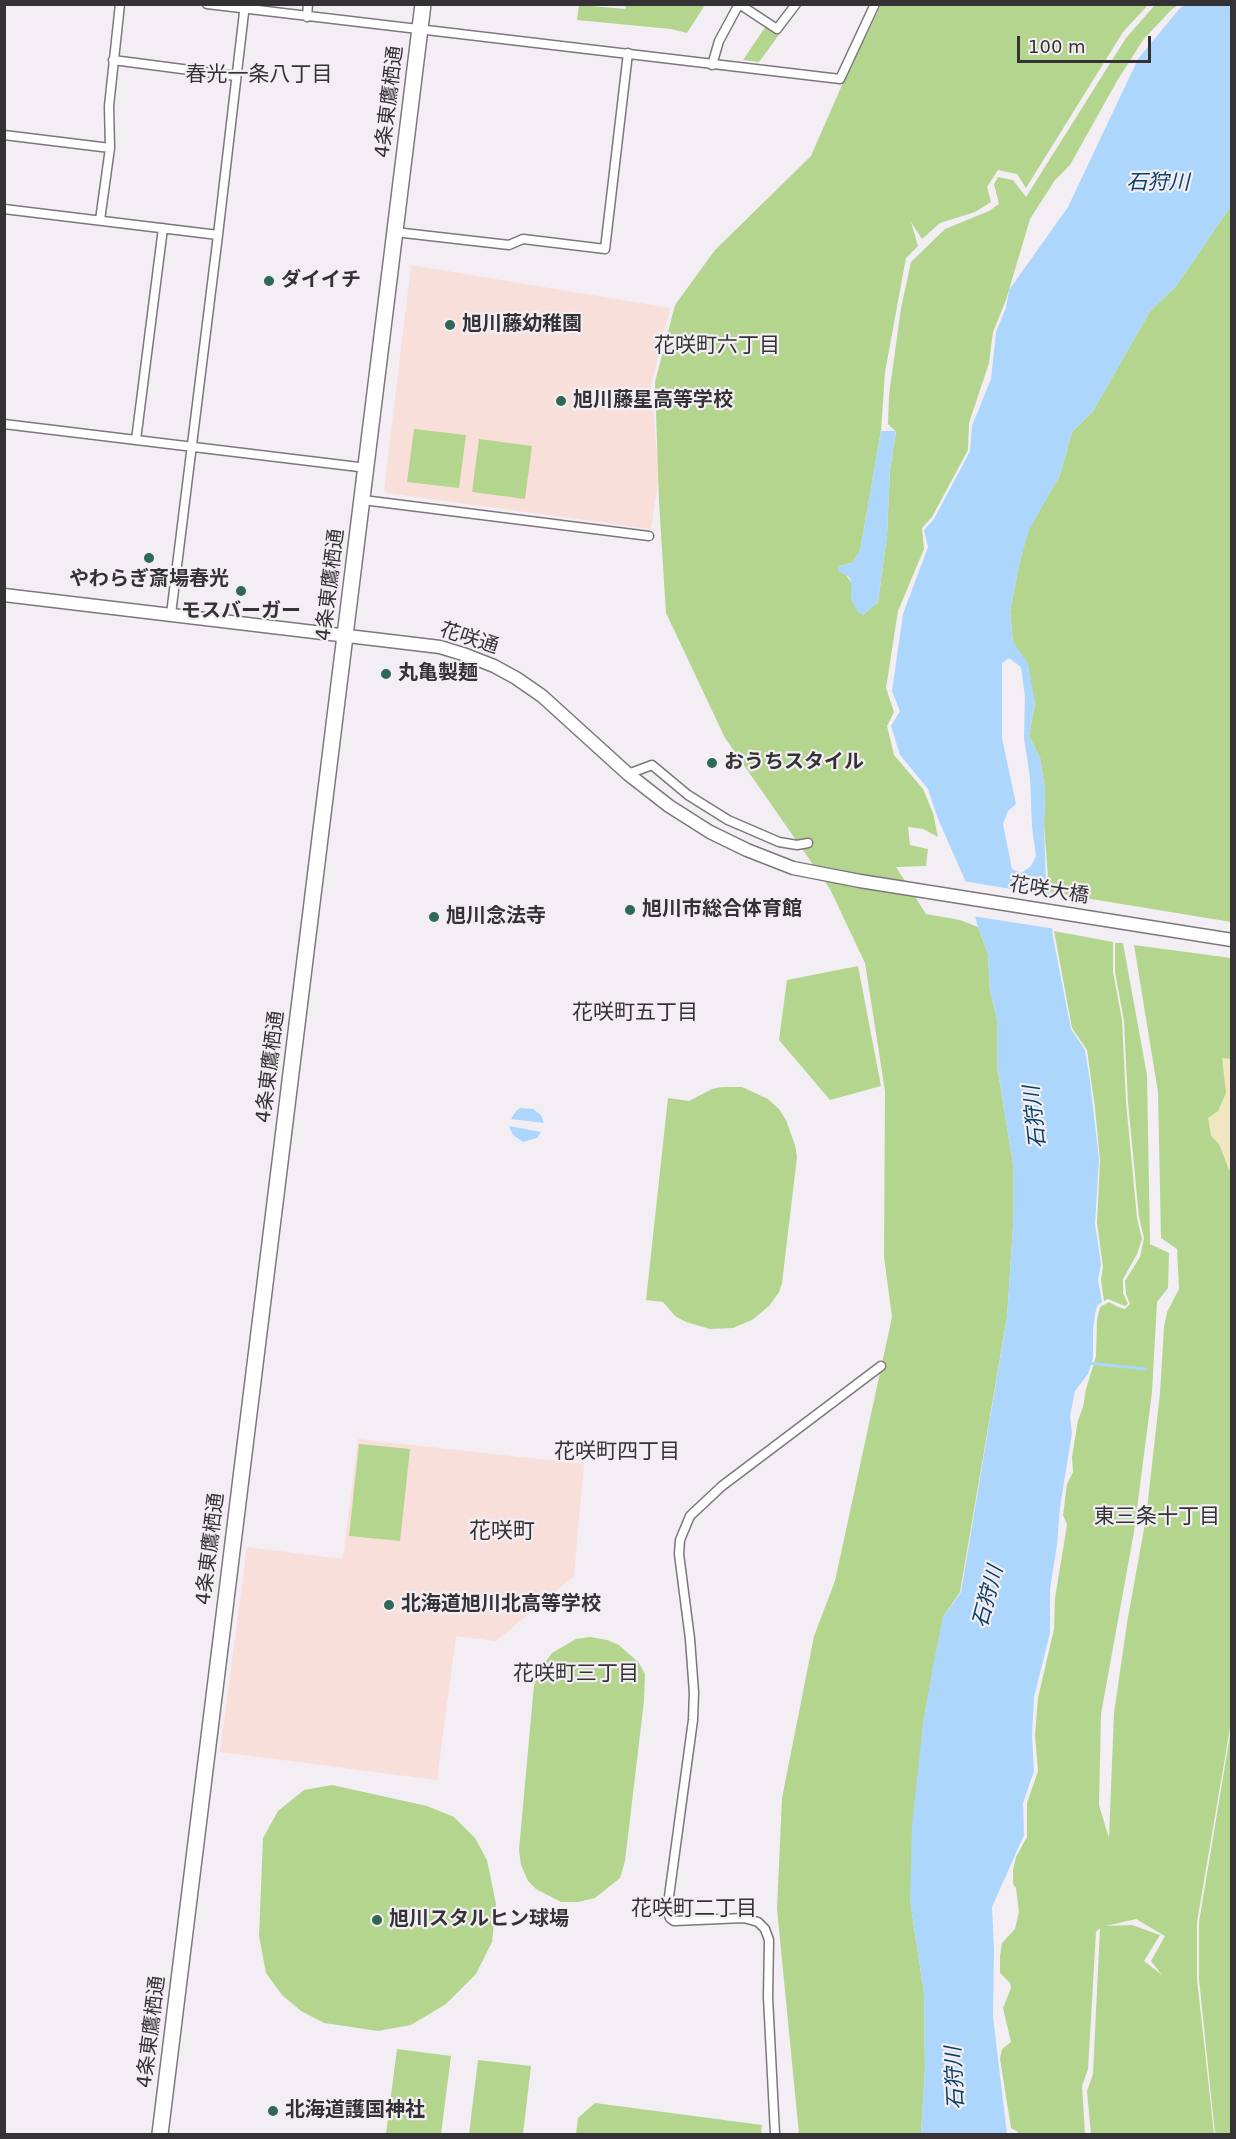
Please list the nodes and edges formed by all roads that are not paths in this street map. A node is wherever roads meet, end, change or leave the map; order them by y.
1 (120, 4) edge
2 (207, 4) edge
3 (308, 4) edge
4 (423, 4) edge
5 (739, 4) edge
6 (796, 4) edge
7 (876, 4) edge
8 (245, 7) edge
9 (307, 17) junction
10 (420, 30) junction
11 (628, 53) junction
12 (113, 60) junction
13 (712, 65) junction
14 (236, 76) junction
15 (4, 135) edge
16 (110, 148) junction
17 (4, 208) edge
18 (100, 220) junction
19 (163, 228) junction
20 (395, 232) junction
21 (218, 235) junction
22 (4, 424) edge
23 (136, 440) junction
24 (191, 447) junction
25 (367, 468) junction
26 (363, 500) junction
27 (649, 536) dead end
28 (4, 595) edge
29 (171, 614) junction
30 (345, 635) junction
31 (628, 774) junction
32 (808, 843) dead end
33 (860, 881) joint
34 (1232, 940) edge
35 (881, 1366) dead end
36 (160, 2134) edge
37 (775, 2134) edge

1 - 12 street
2 - 8 street
3 - 9 street
4 - 10 highway, 4条東鷹栖通
5 - 6 street
5 - 13 street
7 - 13 street
8 - 9 street
8 - 14 street
9 - 10 street
10 - 11 street
10 - 20 highway, 4条東鷹栖通
11 - 13 street
11 - 20 street
12 - 14 street
12 - 16 street
14 - 21 street
15 - 16 street
16 - 18 street
17 - 18 street
18 - 19 street
19 - 21 street
19 - 23 street
20 - 25 highway, 4条東鷹栖通
21 - 24 street
22 - 23 street
23 - 24 street
24 - 25 street
24 - 29 street
25 - 26 highway, 4条東鷹栖通
26 - 27 street
26 - 30 highway, 4条東鷹栖通
28 - 29 street, 花咲通
29 - 30 street, 花咲通
30 - 31 street, 花咲通
30 - 36 highway, 4条東鷹栖通
31 - 32 street
31 - 33 street, 花咲通
33 - 34 street, 花咲大橋
35 - 37 street

